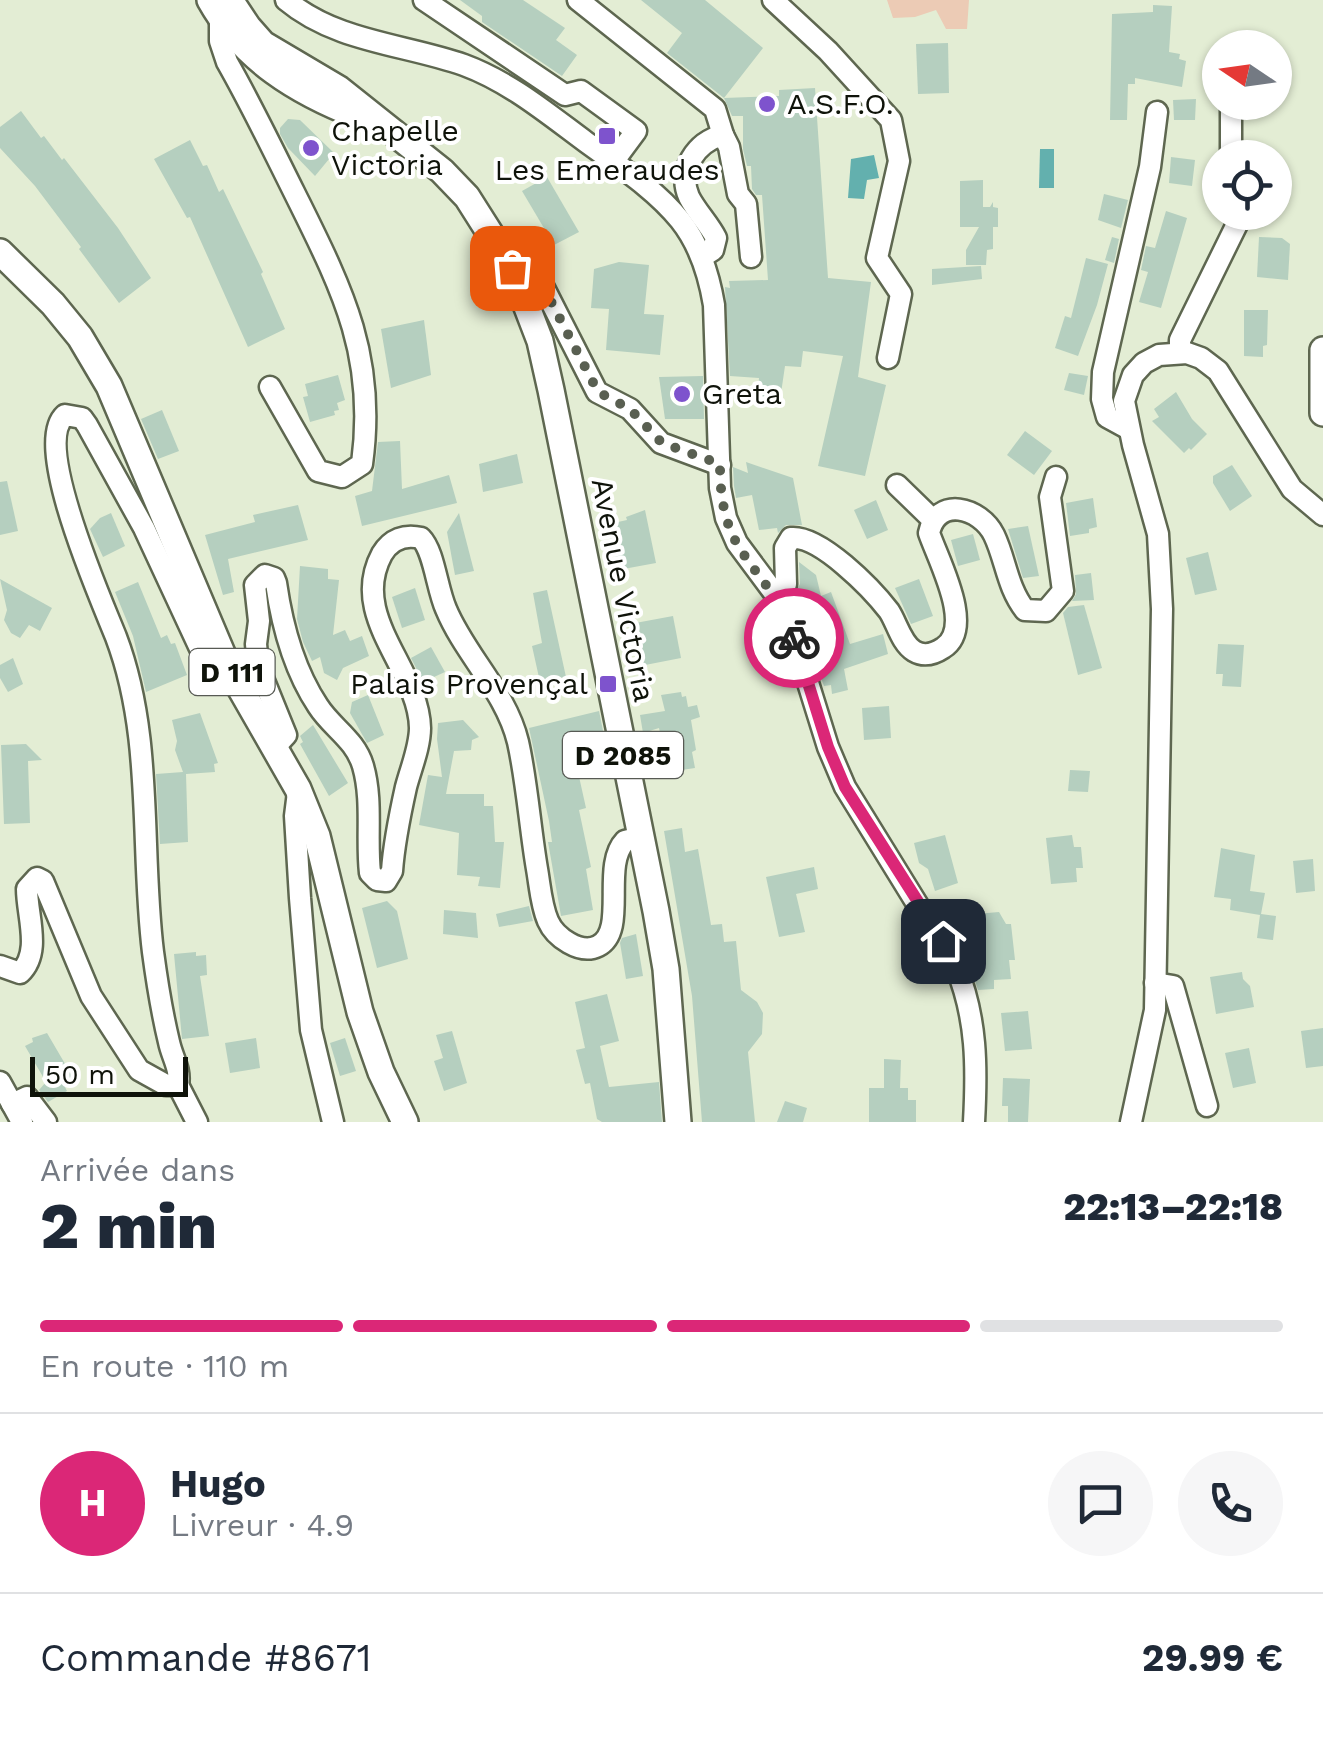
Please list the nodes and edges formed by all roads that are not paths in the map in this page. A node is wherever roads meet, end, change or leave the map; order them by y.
1 (286, 0) edge
2 (424, 0) edge
3 (578, 0) edge
4 (773, 0) edge
5 (220, 6) edge
6 (1157, 112) dead end
7 (722, 135) junction
8 (613, 162) junction
9 (1234, 230) edge
10 (0, 252) edge
11 (702, 257) junction
12 (752, 257) dead end
13 (512, 268) junction
14 (1323, 350) edge
15 (1180, 353) junction
16 (888, 358) dead end
17 (270, 387) dead end
18 (1323, 413) edge
19 (1129, 430) junction
20 (720, 464) junction
21 (1056, 477) dead end
22 (897, 485) dead end
23 (1323, 516) edge
24 (932, 519) junction
25 (775, 594) junction
26 (228, 665) junction
27 (274, 748) junction
28 (298, 789) junction
29 (641, 837) junction
30 (0, 966) edge
31 (1155, 983) junction
32 (0, 1082) edge
33 (178, 1086) junction
34 (1208, 1106) dead end
35 (17, 1113) edge
36 (46, 1122) edge
37 (196, 1122) edge
38 (333, 1122) edge
39 (404, 1122) edge
40 (678, 1122) edge
41 (974, 1122) edge
42 (1131, 1122) edge

1 - 8 street
2 - 8 street
3 - 7 street
4 - 16 street
5 - 13 main road, Avenue Victoria / D 2085
5 - 17 street
6 - 19 street
7 - 11 street
7 - 12 street
8 - 11 street
9 - 15 street
10 - 26 main road, D 111
11 - 20 street
13 - 20 street
13 - 29 main road, Avenue Victoria / D 2085
14 - 18 main road
15 - 19 street
15 - 23 street
19 - 31 street
20 - 25 street
21 - 24 street
22 - 24 street
24 - 25 street
25 - 41 street
26 - 27 main road, D 111
26 - 33 street
27 - 28 main road, D 111
27 - 29 street
28 - 38 street
28 - 39 main road, D 111
29 - 40 main road, Avenue Victoria / D 2085
30 - 33 street
31 - 34 street
31 - 42 street
32 - 35 street
33 - 37 street
35 - 36 street

